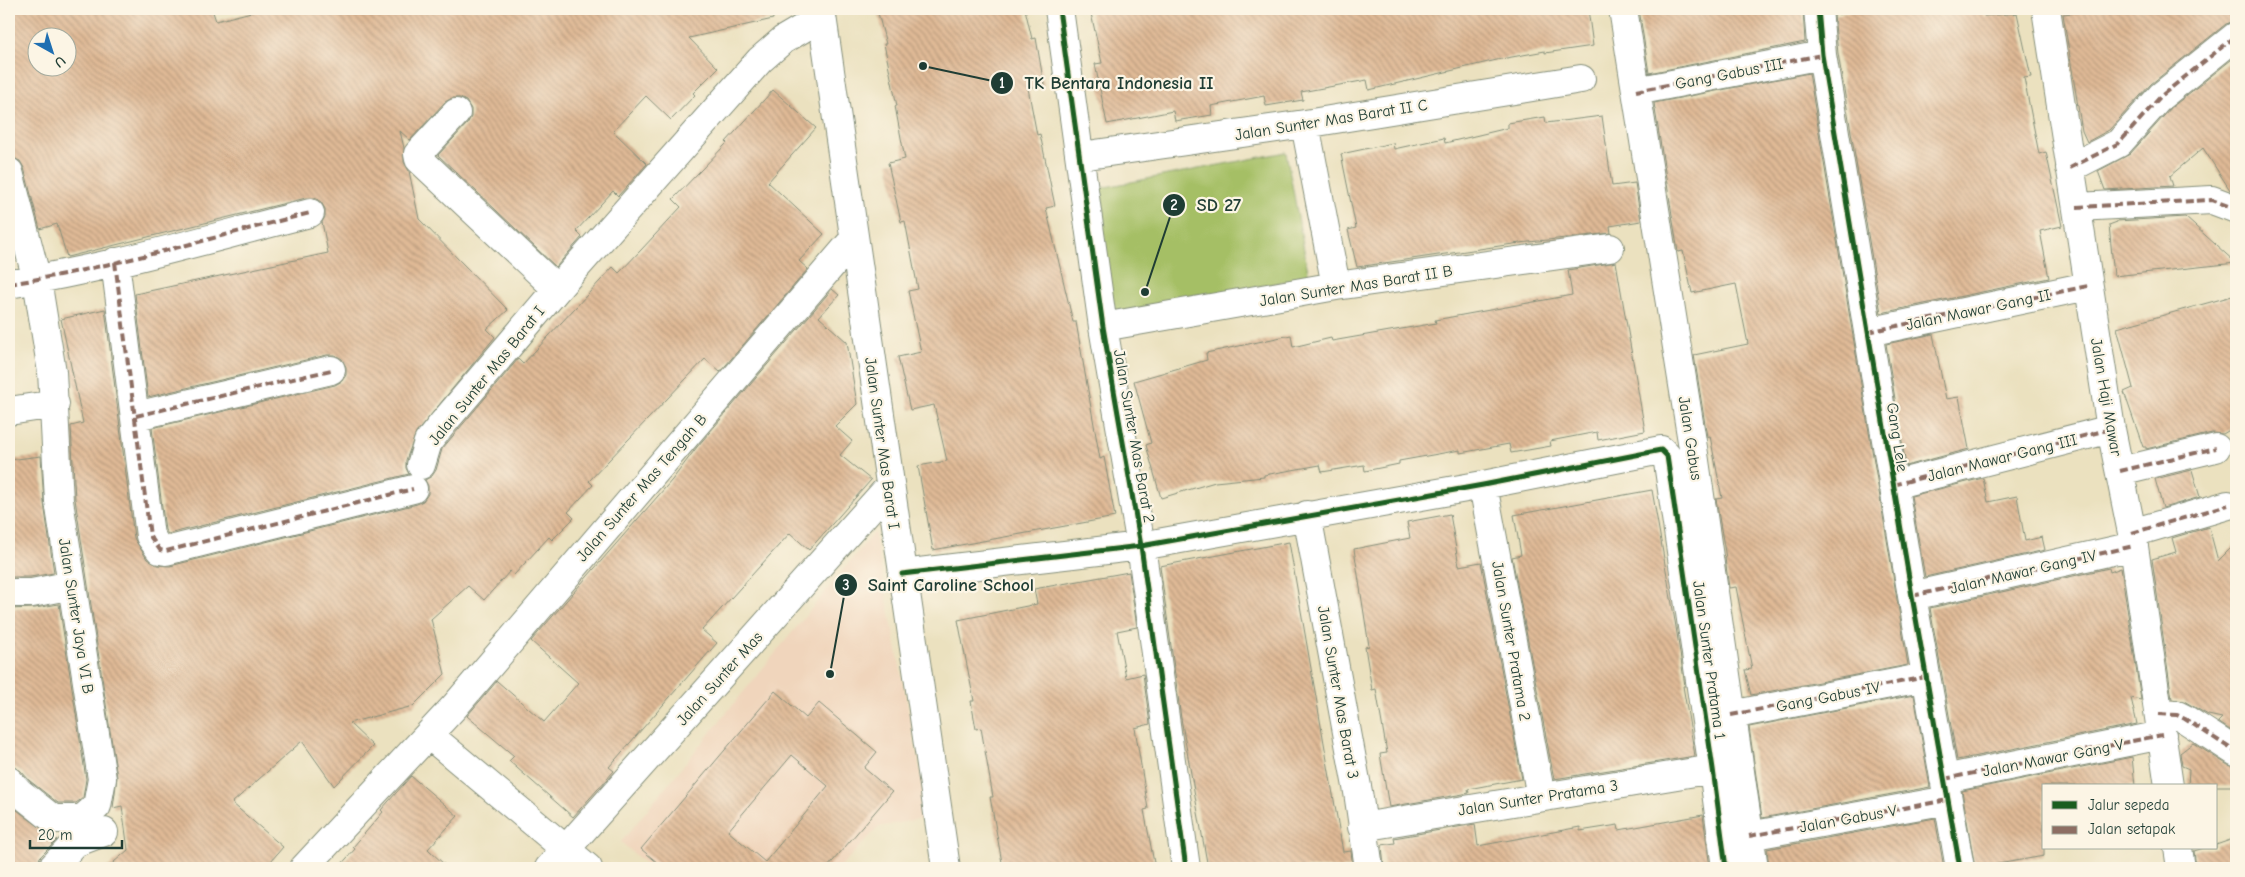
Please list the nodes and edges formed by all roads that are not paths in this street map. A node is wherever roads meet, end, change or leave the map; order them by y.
1 (1059, 9) edge
2 (1623, 9) edge
3 (1818, 9) edge
4 (2046, 9) edge
5 (822, 13) edge
6 (2236, 36) edge
7 (1822, 55) junction
8 (1581, 79) dead end
9 (1636, 91) junction
10 (456, 113) dead end
11 (1305, 124) junction
12 (1081, 156) junction
13 (2070, 168) junction
14 (9, 172) edge
15 (2077, 207) junction
16 (2236, 209) edge
17 (310, 212) dead end
18 (854, 239) junction
19 (1610, 248) dead end
20 (115, 262) junction
21 (37, 280) junction
22 (9, 284) edge
23 (1336, 286) junction
24 (2088, 286) junction
25 (557, 289) junction
26 (1103, 327) junction
27 (1868, 332) junction
28 (331, 370) dead end
29 (55, 404) junction
30 (9, 411) edge
31 (136, 416) junction
32 (2111, 430) junction
33 (2216, 448) dead end
34 (2120, 472) junction
35 (1484, 485) junction
36 (1893, 485) junction
37 (889, 487) junction
38 (2228, 505) dead end
39 (1307, 515) junction
40 (2133, 539) junction
41 (1141, 546) junction
42 (902, 574) junction
43 (72, 585) junction
44 (9, 593) edge
45 (1912, 596) junction
46 (1926, 677) junction
47 (1731, 715) junction
48 (2160, 725) junction
49 (430, 735) junction
50 (2236, 752) edge
51 (1714, 769) junction
52 (9, 781) edge
53 (2169, 784) edge
54 (1946, 789) junction
55 (1540, 796) junction
56 (93, 826) junction
57 (1362, 826) junction
58 (1749, 836) junction
59 (2178, 850) edge
60 (557, 859) edge
61 (52, 868) edge
62 (304, 868) edge
63 (588, 868) edge
64 (946, 868) edge
65 (1186, 868) edge
66 (1369, 868) edge
67 (1726, 868) edge
68 (1754, 868) edge
69 (1960, 868) edge
70 (2181, 868) edge

1 - 12 street, Jalan Sunter Mas Barat 2
2 - 9 street, Jalan Gabus
3 - 7 street, Gang Lele
4 - 13 street, Jalan Haji Mawar
5 - 18 street, Jalan Sunter Mas Barat I
5 - 25 street, Jalan Sunter Mas Barat I
6 - 13 street
7 - 9 street, Gang Gabus III
7 - 27 street, Gang Lele
8 - 11 street, Jalan Sunter Mas Barat II C
9 - 47 street, Jalan Gabus
10 - 25 street
11 - 12 street, Jalan Sunter Mas Barat II C
11 - 23 street
12 - 26 street, Jalan Sunter Mas Barat 2
13 - 15 street, Jalan Haji Mawar
14 - 21 street, Jalan Sunter Jaya VI B
15 - 16 street
15 - 24 street, Jalan Haji Mawar
17 - 20 street
18 - 37 street, Jalan Sunter Mas Barat I
18 - 49 street, Jalan Sunter Mas Tengah B
19 - 23 street, Jalan Sunter Mas Barat II B
20 - 21 street
20 - 31 street
21 - 22 street
21 - 29 street, Jalan Sunter Jaya VI B
23 - 26 street, Jalan Sunter Mas Barat II B
24 - 27 street, Jalan Mawar Gang II
24 - 32 street, Jalan Haji Mawar
25 - 31 street, Jalan Sunter Mas Barat I
26 - 41 street, Jalan Sunter Mas Barat 2
27 - 36 street, Gang Lele
28 - 31 street
29 - 30 street
29 - 43 street, Jalan Sunter Jaya VI B
32 - 34 street, Jalan Haji Mawar
32 - 36 street, Jalan Mawar Gang III
33 - 34 street
34 - 40 street, Jalan Haji Mawar
35 - 39 street
35 - 51 street, Jalan Sunter Pratama 1
35 - 55 street, Jalan Sunter Pratama 2
36 - 45 street, Gang Lele
37 - 42 street, Jalan Sunter Mas Barat I
37 - 60 street, Jalan Sunter Mas
38 - 40 street, Jalan Mawar Gang IV
39 - 41 street
39 - 57 street, Jalan Sunter Mas Barat 3
40 - 45 street, Jalan Mawar Gang IV
40 - 48 street, Jalan Haji Mawar
41 - 42 street
41 - 65 street, Jalan Sunter Mas Barat 2
42 - 64 street, Jalan Sunter Mas Barat I
43 - 44 street
43 - 56 street, Jalan Sunter Jaya VI B
45 - 46 street, Gang Lele
46 - 47 street, Gang Gabus IV
46 - 54 street, Gang Lele
47 - 58 street, Jalan Gabus
48 - 50 street
48 - 53 street, Jalan Haji Mawar
48 - 54 street, Jalan Mawar Gang V
49 - 60 street
49 - 62 street, Jalan Sunter Mas Tengah B
51 - 55 street, Jalan Sunter Pratama 3
51 - 67 street, Jalan Sunter Pratama 1
52 - 56 street
54 - 58 street, Jalan Gabus V
54 - 69 street, Gang Lele
55 - 57 street, Jalan Sunter Pratama 3
56 - 61 street
57 - 66 street, Jalan Sunter Mas Barat 3
58 - 68 street, Jalan Gabus
59 - 70 street
60 - 63 street

